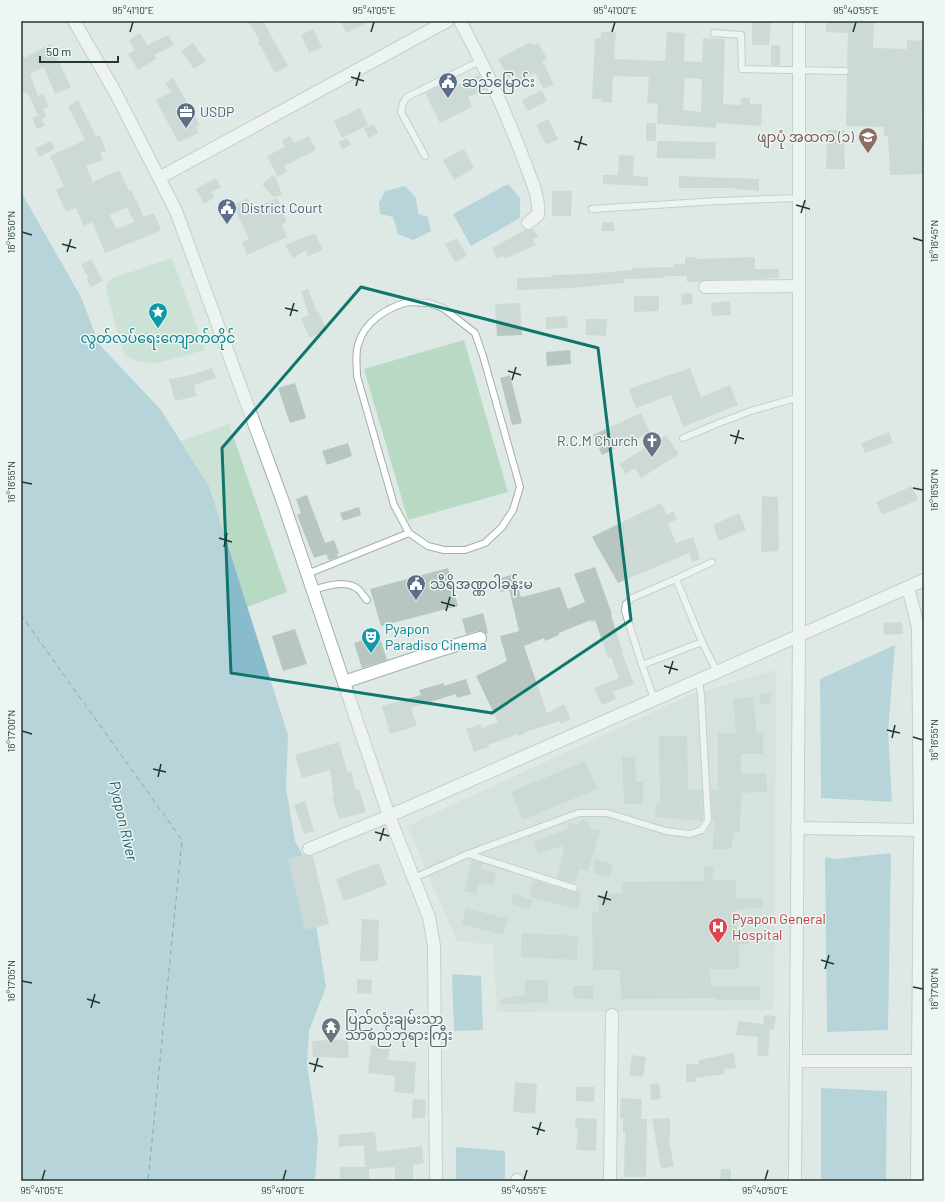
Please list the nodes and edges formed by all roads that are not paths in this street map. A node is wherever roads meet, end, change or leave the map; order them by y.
1 (74, 21) edge
2 (447, 21) edge
3 (460, 21) edge
4 (799, 21) edge
5 (714, 33) dead end
6 (482, 60) junction
7 (799, 71) junction
8 (845, 71) dead end
9 (425, 156) dead end
10 (159, 178) junction
11 (799, 198) junction
12 (592, 209) dead end
13 (528, 223) dead end
14 (799, 286) junction
15 (704, 287) dead end
16 (799, 398) junction
17 (683, 438) dead end
18 (409, 534) junction
19 (712, 562) dead end
20 (307, 574) junction
21 (676, 580) junction
22 (924, 580) edge
23 (908, 587) junction
24 (313, 590) junction
25 (367, 600) dead end
26 (921, 627) edge
27 (799, 635) junction
28 (480, 638) dead end
29 (702, 642) junction
30 (642, 665) junction
31 (717, 672) junction
32 (699, 680) junction
33 (344, 682) junction
34 (654, 699) junction
35 (389, 816) junction
36 (797, 828) junction
37 (922, 830) edge
38 (309, 849) dead end
39 (468, 854) junction
40 (414, 878) junction
41 (574, 888) dead end
42 (612, 1016) dead end
43 (796, 1060) junction
44 (921, 1061) edge
45 (436, 1181) edge
46 (610, 1181) edge
47 (795, 1181) edge
48 (917, 1181) edge

1 - 10 street
2 - 10 street
3 - 6 street
4 - 7 street
5 - 7 lane
6 - 9 lane
6 - 13 street
7 - 8 lane
7 - 11 street
10 - 20 street
11 - 12 lane
11 - 14 street
14 - 15 street
14 - 16 street
16 - 17 lane
16 - 27 street
18 - 18 lane
18 - 20 lane
19 - 21 lane
20 - 24 street
21 - 29 lane
21 - 30 lane
22 - 23 street
23 - 26 street
23 - 27 street
24 - 25 lane
24 - 33 street
26 - 37 street
27 - 31 street
27 - 36 street
28 - 33 street
29 - 30 lane
29 - 31 lane
30 - 34 lane
31 - 32 street
32 - 34 street
32 - 39 lane
33 - 35 street
34 - 35 street
35 - 38 street
35 - 40 street
36 - 37 street
36 - 43 street
37 - 44 street
39 - 40 lane
39 - 41 lane
40 - 45 street
42 - 46 street
43 - 44 street
43 - 47 street
44 - 48 street

